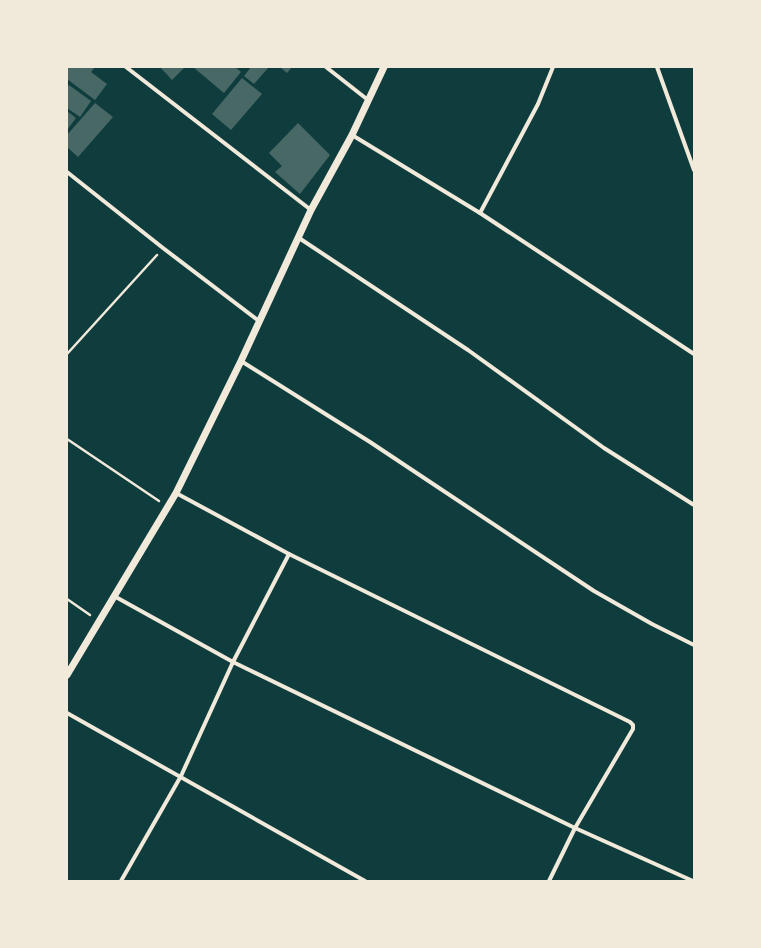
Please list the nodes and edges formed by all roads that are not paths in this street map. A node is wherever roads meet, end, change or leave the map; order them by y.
1 (126, 67) edge
2 (326, 67) edge
3 (384, 67) edge
4 (553, 67) edge
5 (657, 67) edge
6 (368, 100) junction
7 (352, 135) junction
8 (694, 170) edge
9 (67, 172) edge
10 (311, 210) junction
11 (480, 213) junction
12 (299, 238) junction
13 (260, 321) junction
14 (694, 354) edge
15 (241, 361) junction
16 (176, 493) junction
17 (694, 505) edge
18 (288, 554) junction
19 (113, 596) junction
20 (694, 645) edge
21 (233, 662) junction
22 (67, 675) edge
23 (67, 713) edge
24 (181, 776) junction
25 (575, 828) junction
26 (121, 881) edge
27 (365, 881) edge
28 (550, 881) edge
29 (693, 881) edge

1 - 10 street
2 - 6 street
3 - 6 street
4 - 11 street
5 - 8 street
6 - 7 street
7 - 10 street
7 - 11 street
9 - 13 street
10 - 12 street
11 - 14 street
12 - 13 street
12 - 17 street
13 - 15 street
15 - 16 street
15 - 20 street
16 - 18 street
16 - 19 street
18 - 21 street
18 - 25 street
19 - 21 street
19 - 22 street
21 - 24 street
21 - 25 street
23 - 24 street
24 - 26 street
24 - 27 street
25 - 28 street
25 - 29 street

